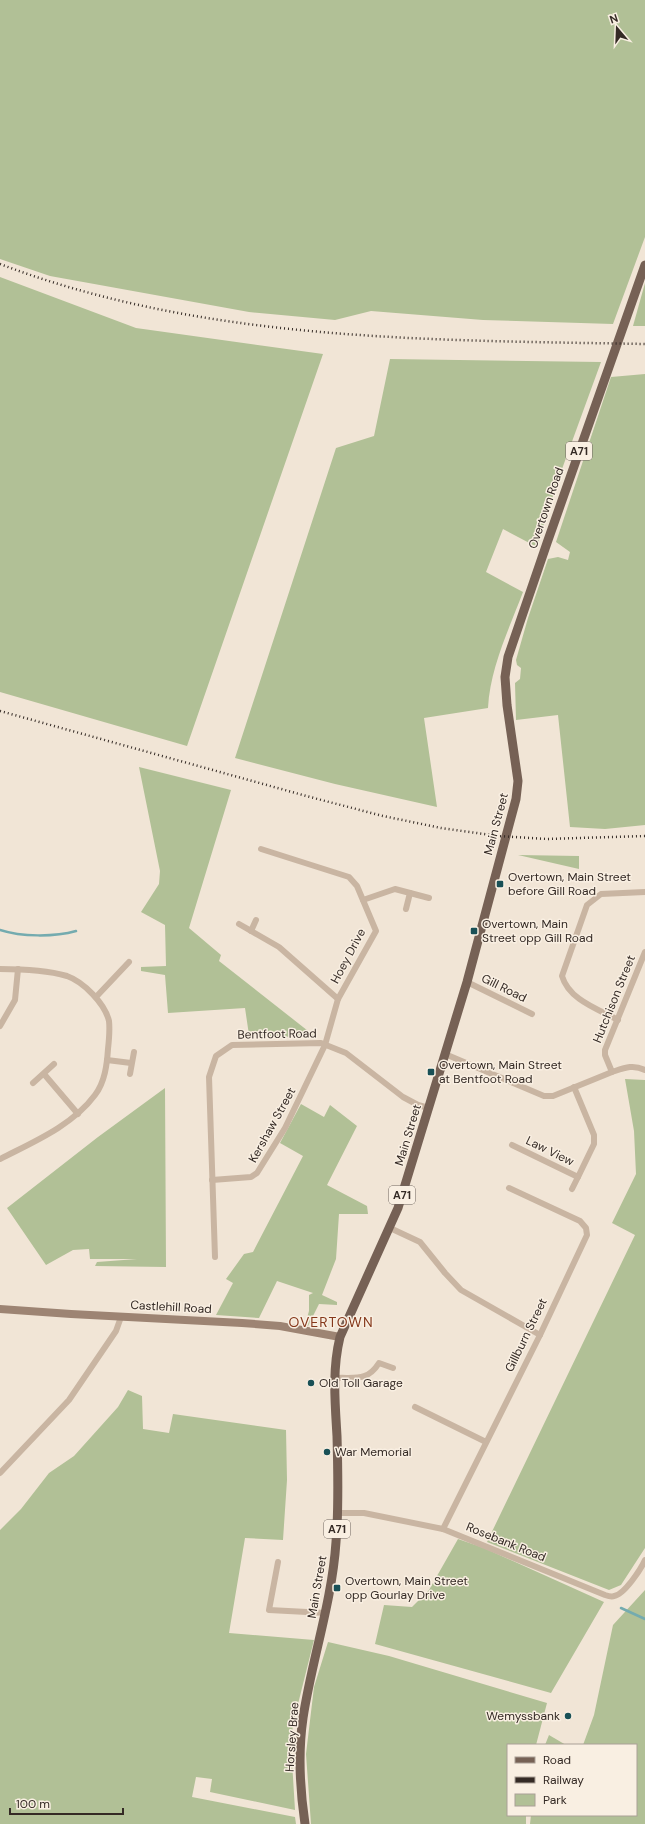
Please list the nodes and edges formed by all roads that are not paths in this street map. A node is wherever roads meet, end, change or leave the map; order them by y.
1 (645, 265) edge
2 (506, 669) joint
3 (261, 849) dead end
4 (645, 892) edge
5 (410, 893) junction
6 (429, 898) dead end
7 (363, 900) junction
8 (406, 909) dead end
9 (256, 920) dead end
10 (239, 924) dead end
11 (251, 931) junction
12 (645, 952) edge
13 (129, 962) dead end
14 (18, 969) junction
15 (0, 970) edge
16 (467, 982) junction
17 (96, 997) junction
18 (338, 999) junction
19 (532, 1014) dead end
20 (618, 1020) junction
21 (0, 1026) edge
22 (325, 1045) junction
23 (134, 1052) dead end
24 (445, 1054) junction
25 (107, 1060) junction
26 (131, 1063) junction
27 (54, 1064) dead end
28 (645, 1070) edge
29 (612, 1072) junction
30 (44, 1074) junction
31 (130, 1074) dead end
32 (33, 1083) dead end
33 (574, 1087) junction
34 (429, 1108) junction
35 (78, 1114) junction
36 (512, 1145) dead end
37 (3, 1158) edge
38 (578, 1178) junction
39 (212, 1180) junction
40 (509, 1188) dead end
41 (572, 1189) dead end
42 (390, 1228) junction
43 (214, 1257) dead end
44 (0, 1309) edge
45 (120, 1317) junction
46 (540, 1335) junction
47 (340, 1337) junction
48 (393, 1368) dead end
49 (335, 1378) junction
50 (415, 1407) dead end
51 (486, 1442) junction
52 (0, 1473) edge
53 (338, 1513) junction
54 (443, 1529) junction
55 (645, 1560) edge
56 (278, 1562) dead end
57 (326, 1612) junction
58 (317, 1652) joint
59 (304, 1824) edge

1 - 2 main road, Overtown Road / A71
2 - 16 main road, Main Street / A71
3 - 7 street, Hoey Drive
4 - 20 street
5 - 6 street
5 - 7 street
5 - 8 street
7 - 18 street, Hoey Drive
9 - 11 street
10 - 11 street
11 - 18 street
12 - 20 street, Hutchison Street
13 - 17 street
14 - 15 street
14 - 17 street
14 - 21 street
16 - 19 street, Gill Road
16 - 24 main road, Main Street / A71
17 - 25 street
18 - 22 street, Hoey Drive
20 - 29 street, Hutchison Street
22 - 34 street, Bentfoot Road
22 - 39 street, Kershaw Street
22 - 39 street, Bentfoot Road
23 - 26 street
24 - 33 street
24 - 34 main road, Main Street / A71
25 - 26 street
25 - 35 street
26 - 31 street
27 - 30 street
28 - 29 street
29 - 33 street
30 - 32 street
30 - 35 street
33 - 38 street, Law View
34 - 42 main road, Main Street / A71
35 - 37 street
36 - 38 street, Law View
38 - 41 street, Law View
39 - 43 street, Bentfoot Road
40 - 46 street, Gillburn Street
42 - 46 street
42 - 47 main road, Main Street / A71
44 - 45 main road, Castlehill Road
45 - 47 main road, Castlehill Road
45 - 52 street
46 - 51 street, Gillburn Street
47 - 49 main road, Main Street / A71
48 - 49 street
49 - 53 main road, Main Street / A71
50 - 51 street
51 - 54 street, Gillburn Street
53 - 54 street, Rosebank Road
53 - 57 main road, Main Street / A71
54 - 55 street, Rosebank Road
56 - 57 street
57 - 58 main road, Main Street / A71
58 - 59 main road, Horsley Brae / A71

